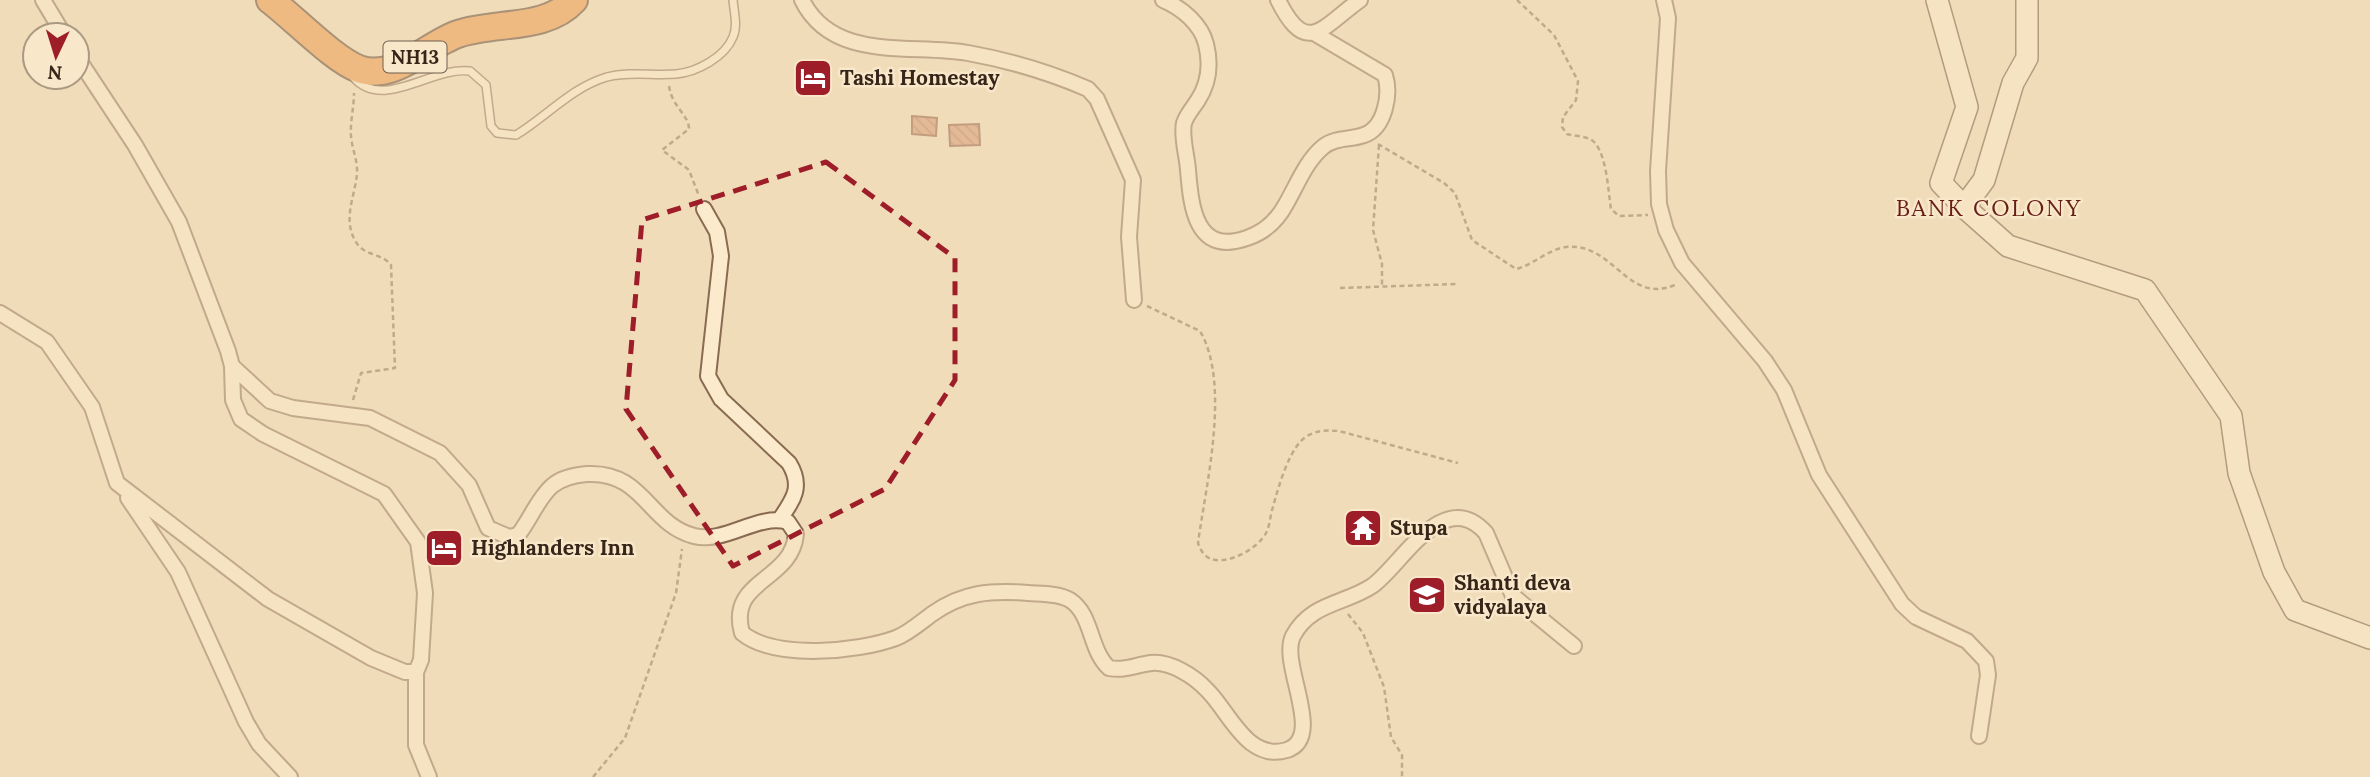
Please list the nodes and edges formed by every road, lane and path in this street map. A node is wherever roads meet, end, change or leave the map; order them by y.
1 (43, 0) edge
2 (270, 0) edge
3 (584, 0) edge
4 (733, 0) edge
5 (802, 0) edge
6 (1163, 0) edge
7 (1278, 0) edge
8 (1360, 0) edge
9 (1517, 0) edge
10 (1664, 0) edge
11 (1937, 0) edge
12 (2027, 0) edge
13 (566, 7) edge
14 (56, 21) edge
15 (1314, 33) junction
16 (349, 70) junction
17 (669, 73) junction
18 (91, 78) edge
19 (1363, 135) junction
20 (1379, 145) junction
21 (1964, 207) junction
22 (704, 209) joint
23 (1661, 213) junction
24 (1692, 276) junction
25 (1457, 284) dead end
26 (1382, 287) junction
27 (1339, 288) dead end
28 (1134, 300) joint
29 (0, 313) edge
30 (232, 366) junction
31 (349, 413) junction
32 (1458, 463) dead end
33 (117, 483) junction
34 (780, 519) junction
35 (683, 532) junction
36 (1337, 600) junction
37 (2370, 638) edge
38 (1574, 646) dead end
39 (416, 672) junction
40 (1979, 736) dead end
41 (290, 777) edge
42 (429, 777) edge
43 (593, 777) edge
44 (1402, 777) edge

1 - 14 street
2 - 16 highway, NH13
3 - 13 street
4 - 17 lane
5 - 28 street
6 - 19 street
7 - 15 street
8 - 15 street
9 - 23 path
10 - 23 street
11 - 21 street
12 - 21 street
13 - 16 highway, NH13
15 - 19 street
16 - 17 lane
16 - 31 path
17 - 22 path
18 - 30 street
19 - 20 path
20 - 24 path
20 - 26 path
21 - 37 street
22 - 34 street
23 - 24 street
24 - 40 street
25 - 26 path
26 - 27 path
28 - 32 path
29 - 33 street
30 - 31 street
30 - 39 street
31 - 35 street
33 - 39 street
33 - 41 street
34 - 35 street
34 - 36 street
35 - 43 path
36 - 38 street
36 - 44 path
39 - 42 street

